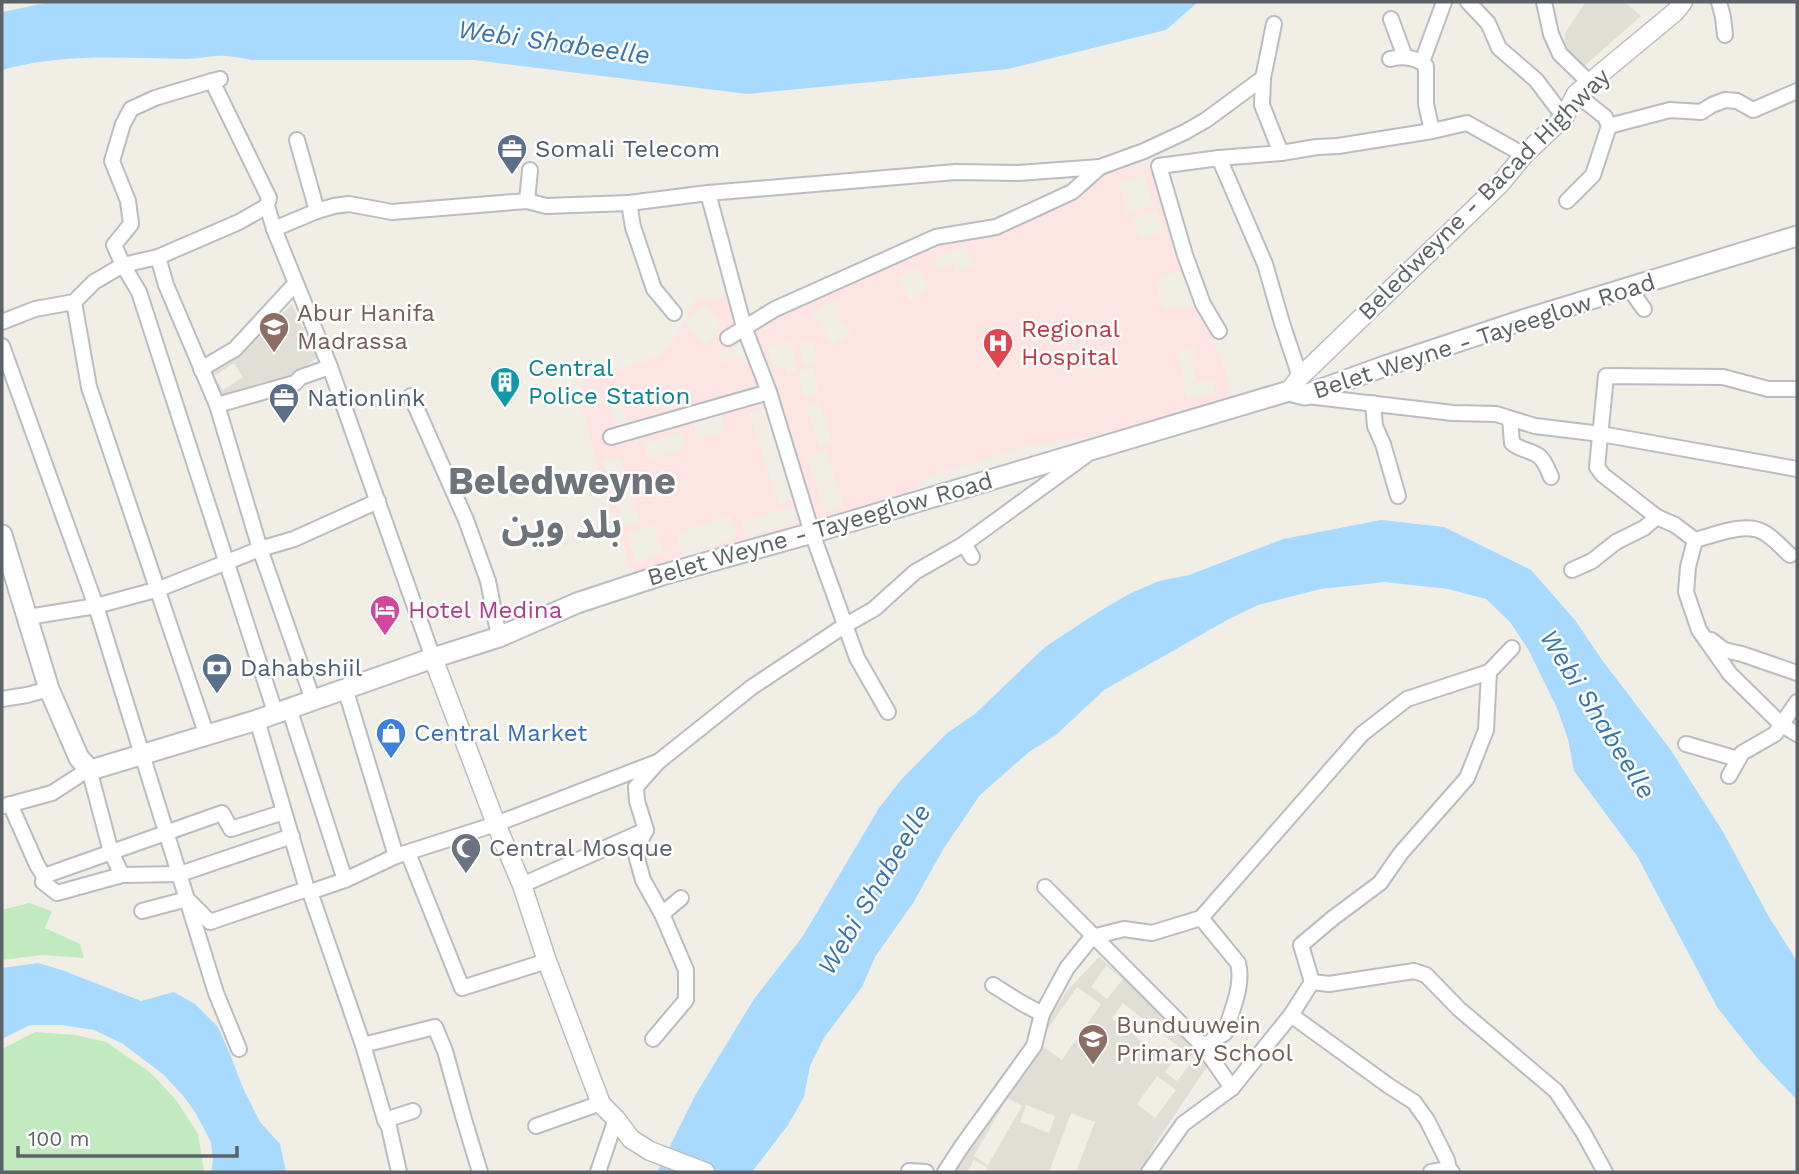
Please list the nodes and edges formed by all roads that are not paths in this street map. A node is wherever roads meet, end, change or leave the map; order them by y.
1 (1444, 2) edge
2 (1468, 2) edge
3 (1544, 2) edge
4 (1718, 2) edge
5 (1674, 5) edge
6 (1391, 19) dead end
7 (1274, 24) dead end
8 (1725, 35) dead end
9 (1422, 62) junction
10 (1263, 78) junction
11 (1583, 89) junction
12 (1797, 91) edge
13 (1563, 117) junction
14 (1609, 126) junction
15 (1432, 131) junction
16 (297, 140) dead end
17 (1281, 153) junction
18 (1524, 155) junction
19 (1219, 158) junction
20 (1100, 167) junction
21 (530, 170) dead end
22 (708, 193) junction
23 (527, 201) junction
24 (1567, 201) dead end
25 (629, 203) junction
26 (267, 206) junction
27 (317, 211) junction
28 (274, 229) junction
29 (1797, 236) edge
30 (158, 257) junction
31 (123, 265) junction
32 (295, 284) junction
33 (1629, 288) junction
34 (74, 302) junction
35 (1644, 309) dead end
36 (674, 313) dead end
37 (2, 322) edge
38 (744, 327) junction
39 (1219, 331) dead end
40 (728, 338) dead end
41 (2, 346) edge
42 (330, 367) junction
43 (201, 369) junction
44 (1298, 388) junction
45 (1797, 389) edge
46 (769, 392) junction
47 (411, 396) dead end
48 (1373, 403) junction
49 (217, 405) junction
50 (1510, 419) junction
51 (1601, 435) junction
52 (611, 437) dead end
53 (1095, 448) junction
54 (1797, 469) edge
55 (1551, 477) dead end
56 (1398, 496) dead end
57 (378, 501) junction
58 (1657, 517) junction
59 (812, 533) junction
60 (1695, 540) junction
61 (964, 544) junction
62 (3, 545) edge
63 (260, 549) junction
64 (1790, 555) dead end
65 (972, 557) dead end
66 (227, 562) junction
67 (1572, 570) dead end
68 (159, 589) junction
69 (96, 606) junction
70 (28, 617) junction
71 (844, 626) junction
72 (1699, 630) junction
73 (499, 637) junction
74 (1512, 648) dead end
75 (433, 658) junction
76 (1489, 673) junction
77 (1797, 673) edge
78 (345, 688) junction
79 (49, 689) junction
80 (2, 699) edge
81 (313, 700) junction
82 (1797, 702) edge
83 (888, 712) dead end
84 (274, 713) junction
85 (1782, 725) junction
86 (1797, 734) edge
87 (207, 736) junction
88 (1686, 744) dead end
89 (143, 754) junction
90 (1738, 759) junction
91 (658, 762) junction
92 (89, 769) junction
93 (1729, 776) dead end
94 (6, 806) edge
95 (284, 812) junction
96 (496, 824) junction
97 (646, 830) junction
98 (166, 833) junction
99 (292, 836) junction
100 (111, 852) junction
101 (402, 855) junction
102 (180, 874) junction
103 (122, 875) junction
104 (44, 876) junction
105 (345, 880) junction
106 (522, 885) junction
107 (1045, 887) dead end
108 (308, 891) junction
109 (681, 898) dead end
110 (187, 899) junction
111 (142, 911) dead end
112 (662, 914) junction
113 (1201, 918) junction
114 (1093, 937) junction
115 (547, 961) junction
116 (1312, 982) junction
117 (993, 985) dead end
118 (1042, 1014) junction
119 (1290, 1015) junction
120 (653, 1039) dead end
121 (363, 1045) junction
122 (1203, 1046) junction
123 (239, 1049) dead end
124 (1232, 1088) junction
125 (601, 1103) junction
126 (413, 1111) dead end
127 (616, 1119) junction
128 (385, 1120) junction
129 (536, 1126) dead end
130 (909, 1171) edge
131 (1450, 1171) edge
132 (399, 1172) edge
133 (480, 1172) edge
134 (598, 1172) edge
135 (705, 1172) edge
136 (926, 1172) edge
137 (945, 1172) edge
138 (1149, 1172) edge
139 (1431, 1172) edge
140 (1605, 1172) edge

1 - 9 street
2 - 13 street
3 - 11 street
4 - 8 street
5 - 11 street, Beledweyne - Bacad Highway
6 - 9 street
7 - 10 street
9 - 15 street
10 - 17 street
10 - 20 street
11 - 13 street, Beledweyne - Bacad Highway
11 - 14 street
12 - 14 street
13 - 18 street, Beledweyne - Bacad Highway
14 - 24 street
15 - 17 street
15 - 18 street
16 - 27 street
17 - 19 street
18 - 44 street, Beledweyne - Bacad Highway
19 - 39 street
19 - 44 street
20 - 22 street
20 - 38 street
21 - 23 street
22 - 25 street
22 - 38 street
23 - 25 street
23 - 27 street
25 - 36 street
26 - 28 street
26 - 30 street
26 - 31 street
27 - 28 street
28 - 32 street
29 - 33 main road, Belet Weyne - Tayeeglow Road
30 - 31 street
30 - 43 street
31 - 34 street
31 - 66 street
32 - 42 street
32 - 43 street
33 - 35 street
33 - 44 main road, Belet Weyne - Tayeeglow Road
34 - 37 street
34 - 68 street
38 - 40 street
38 - 46 street
41 - 69 street
42 - 49 street
42 - 57 street
43 - 49 street
44 - 48 street
44 - 53 main road, Belet Weyne - Tayeeglow Road
45 - 51 street
46 - 52 street
46 - 59 street
47 - 73 street
48 - 50 street
48 - 56 street
49 - 63 street
50 - 51 street
50 - 55 street
51 - 54 street
51 - 58 street
53 - 59 main road, Belet Weyne - Tayeeglow Road
53 - 61 street
57 - 63 street
57 - 75 street
58 - 60 street
58 - 67 street
59 - 71 street
59 - 73 main road, Belet Weyne - Tayeeglow Road
60 - 64 street
60 - 72 street
61 - 65 street
61 - 71 street
62 - 70 main road
63 - 66 street
63 - 81 street
66 - 68 street
66 - 84 street
68 - 69 street
68 - 87 street
69 - 70 street
69 - 89 street
70 - 79 main road
71 - 83 street
71 - 91 street
72 - 77 street
72 - 85 street
73 - 75 main road, Belet Weyne - Tayeeglow Road
74 - 76 street
75 - 78 main road, Belet Weyne - Tayeeglow Road
75 - 96 street
76 - 113 street
76 - 116 street
78 - 81 main road, Belet Weyne - Tayeeglow Road
78 - 101 street
79 - 80 street
79 - 92 main road
81 - 84 main road, Belet Weyne - Tayeeglow Road
82 - 85 street
84 - 87 main road, Belet Weyne - Tayeeglow Road
84 - 95 street
84 - 105 street
85 - 86 street
85 - 90 street
87 - 89 main road, Belet Weyne - Tayeeglow Road
88 - 90 street
89 - 92 main road, Belet Weyne - Tayeeglow Road
89 - 98 street
90 - 93 street
91 - 96 street
91 - 97 street
92 - 94 street
92 - 100 street
94 - 104 street
95 - 98 street
95 - 99 street
96 - 101 street
96 - 106 street
97 - 106 street
97 - 112 street
98 - 100 street
98 - 102 street
99 - 102 street
99 - 108 street
100 - 103 street
100 - 104 street
101 - 105 street
101 - 115 street
102 - 103 street
102 - 110 street
103 - 104 street
105 - 108 street
106 - 115 street
107 - 114 street
108 - 110 street
108 - 121 street
109 - 112 street
110 - 111 street
110 - 123 street
112 - 120 street
113 - 114 street
113 - 122 street
114 - 118 street
114 - 122 street
115 - 125 street
116 - 119 street
116 - 140 street
117 - 118 street
118 - 137 street
119 - 124 street
119 - 131 street
121 - 128 street
121 - 133 street
122 - 124 street
124 - 138 street
125 - 127 street
125 - 129 street
126 - 128 street
127 - 134 street
127 - 135 street
128 - 132 street
130 - 136 street
131 - 139 street

